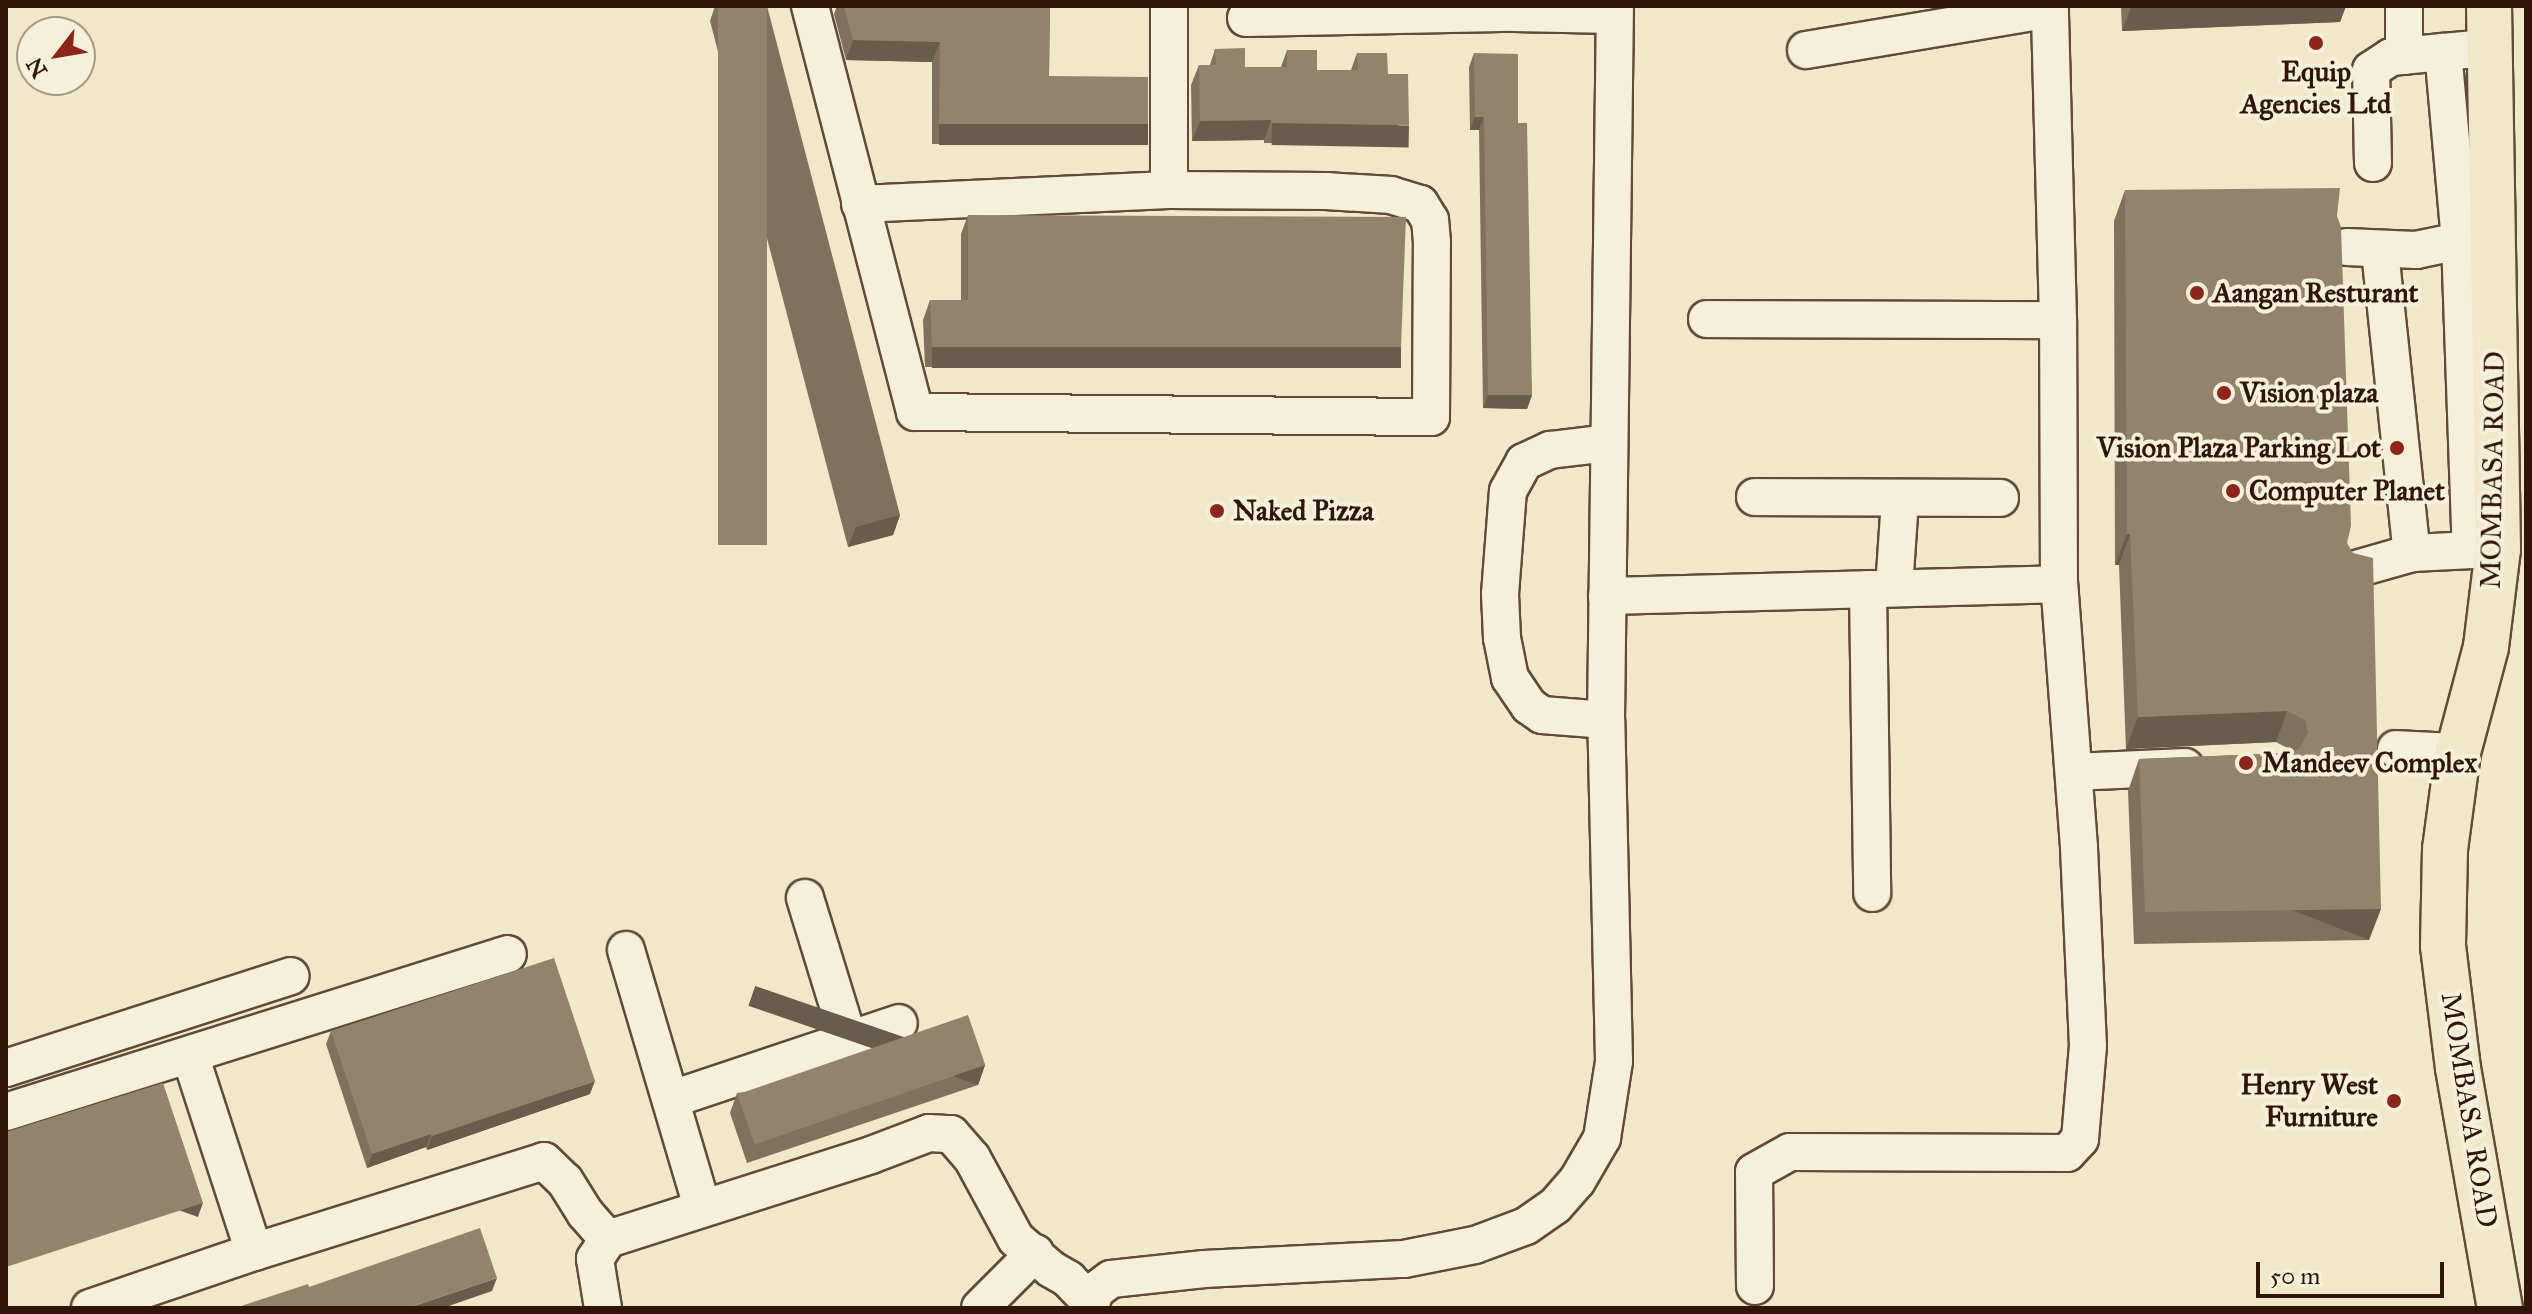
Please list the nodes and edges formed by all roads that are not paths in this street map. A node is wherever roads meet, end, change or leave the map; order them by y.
1 (810, 6) edge
2 (1169, 6) edge
3 (2404, 6) edge
4 (2050, 8) edge
5 (1514, 9) edge
6 (1459, 10) edge
7 (1331, 11) edge
8 (1615, 11) edge
9 (1246, 18) dead end
10 (2488, 27) edge
11 (1806, 50) dead end
12 (2443, 52) junction
13 (2404, 56) junction
14 (2373, 163) dead end
15 (1169, 190) junction
16 (860, 204) junction
17 (2476, 241) junction
18 (1707, 319) dead end
19 (2058, 320) junction
20 (1608, 443) junction
21 (1755, 497) dead end
22 (2000, 498) dead end
23 (1900, 500) junction
24 (2485, 549) junction
25 (2412, 553) junction
26 (2356, 569) edge
27 (2059, 584) junction
28 (1881, 588) junction
29 (1607, 596) junction
30 (1606, 720) junction
31 (2396, 749) dead end
32 (2458, 752) junction
33 (2214, 766) edge
34 (2074, 772) junction
35 (1872, 893) dead end
36 (805, 898) dead end
37 (626, 950) dead end
38 (508, 954) dead end
39 (291, 976) dead end
40 (899, 1023) dead end
41 (848, 1038) junction
42 (190, 1055) junction
43 (6, 1068) edge
44 (672, 1099) junction
45 (6, 1112) edge
46 (702, 1206) junction
47 (608, 1239) junction
48 (254, 1252) junction
49 (1035, 1253) junction
50 (2526, 1267) edge
51 (1755, 1286) dead end
52 (1090, 1305) edge
53 (90, 1308) edge
54 (603, 1308) edge
55 (980, 1308) edge
56 (2500, 1308) edge
57 (2507, 1308) edge

1 - 16 street
2 - 15 street
3 - 13 street
4 - 11 street
4 - 19 street
5 - 6 street
5 - 8 street
6 - 7 street
7 - 9 street
8 - 20 street
10 - 12 street
10 - 17 highway, MOMBASA ROAD
12 - 13 street
12 - 17 street
13 - 14 street
15 - 16 street
15 - 16 street
17 - 24 highway, MOMBASA ROAD
17 - 25 street
18 - 19 street
19 - 27 street
20 - 29 street
20 - 30 street
21 - 23 street
22 - 23 street
23 - 28 street
24 - 25 street
24 - 32 highway, MOMBASA ROAD
25 - 26 street
27 - 28 street
27 - 34 street
28 - 29 street
28 - 35 street
29 - 30 street
30 - 52 street
31 - 32 street
32 - 56 highway, MOMBASA ROAD
33 - 34 street
34 - 51 street
36 - 41 street
37 - 44 street
38 - 42 street
39 - 43 street
40 - 41 street
41 - 44 street
42 - 45 street
42 - 48 street
44 - 46 street
46 - 47 street
46 - 49 street
47 - 48 street
47 - 54 street
48 - 53 street
49 - 52 street
49 - 55 street
50 - 57 highway

